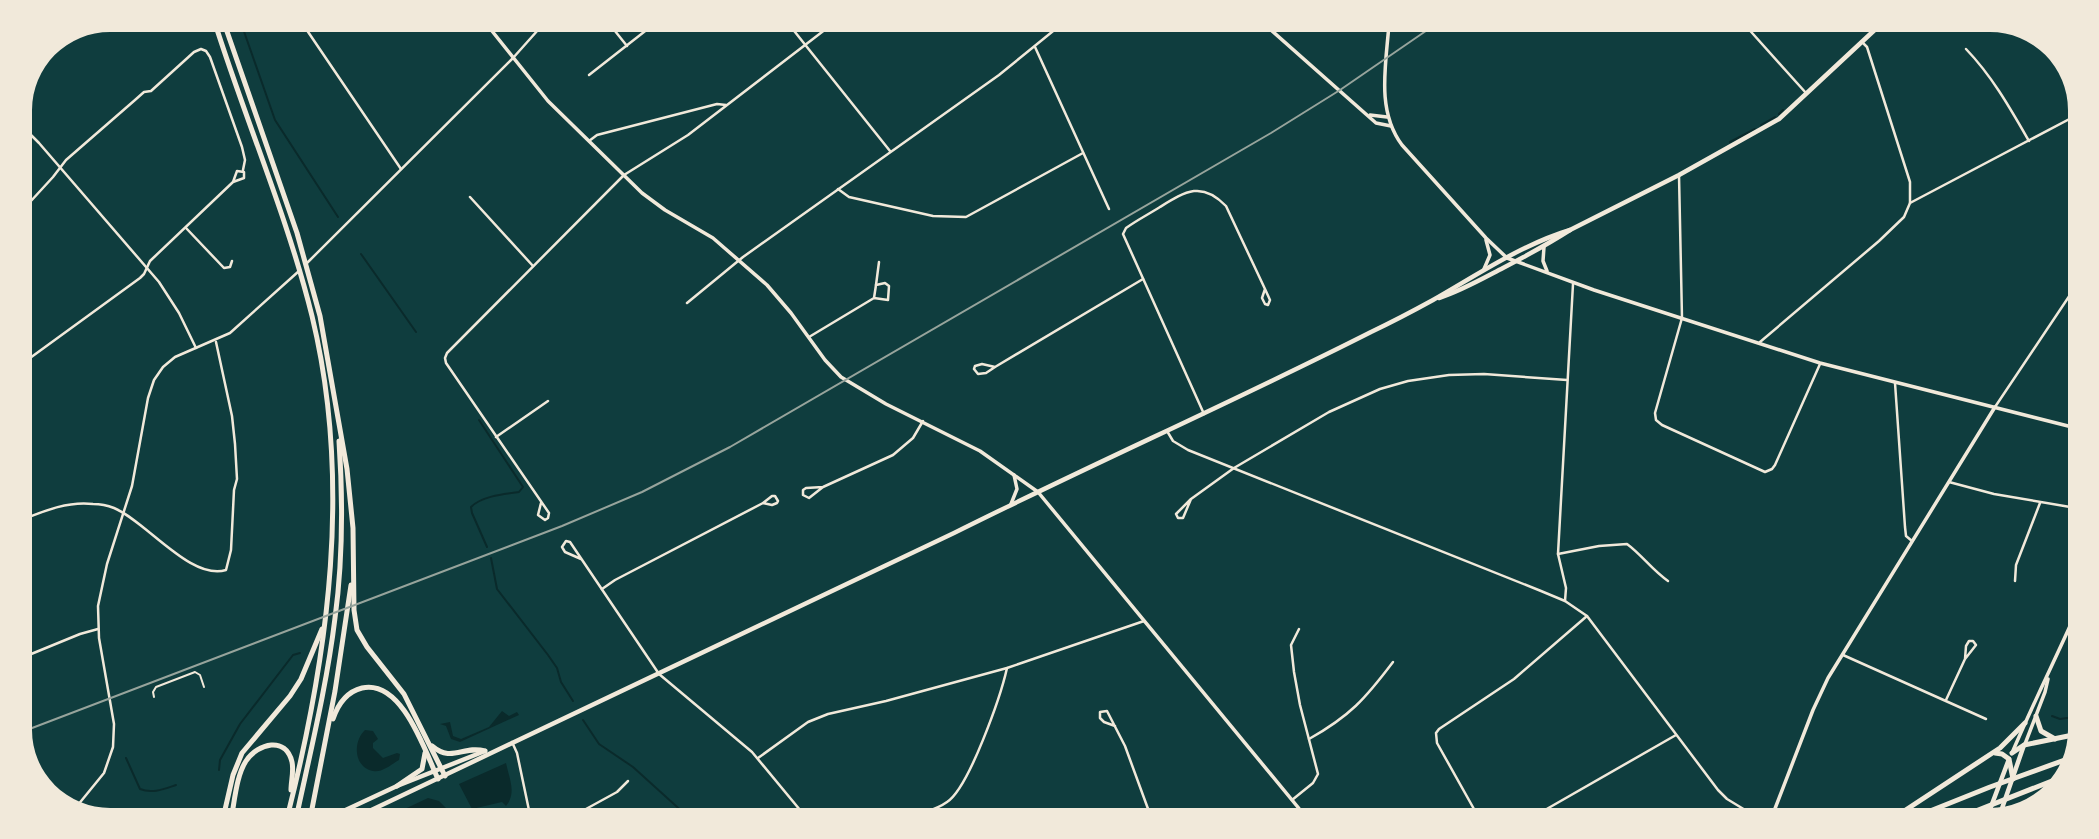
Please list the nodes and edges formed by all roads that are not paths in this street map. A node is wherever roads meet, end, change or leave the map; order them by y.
1 (218, 32) edge
2 (227, 32) edge
3 (308, 32) edge
4 (493, 32) edge
5 (536, 32) edge
6 (616, 32) edge
7 (644, 32) edge
8 (794, 32) edge
9 (822, 32) edge
10 (1052, 32) edge
11 (1273, 32) edge
12 (1388, 32) edge
13 (1751, 32) edge
14 (1873, 32) edge
15 (1863, 43) junction
16 (627, 46) junction
17 (804, 46) junction
18 (1035, 47) junction
19 (1966, 49) dead end
20 (513, 58) junction
21 (589, 75) dead end
22 (1808, 94) junction
23 (727, 105) junction
24 (1368, 115) junction
25 (1387, 117) junction
26 (2067, 120) edge
27 (1391, 126) junction
28 (32, 137) edge
29 (589, 141) junction
30 (2029, 141) junction
31 (890, 152) junction
32 (1083, 153) junction
33 (60, 167) junction
34 (401, 169) junction
35 (243, 170) junction
36 (624, 175) junction
37 (1678, 175) junction
38 (233, 182) junction
39 (838, 189) junction
40 (470, 197) dead end
41 (32, 199) edge
42 (1910, 203) junction
43 (1109, 209) dead end
44 (186, 228) junction
45 (1570, 230) junction
46 (1486, 238) junction
47 (1544, 247) junction
48 (1507, 258) junction
49 (739, 260) junction
50 (232, 261) dead end
51 (1516, 261) junction
52 (879, 262) dead end
53 (533, 265) junction
54 (147, 268) junction
55 (1484, 269) junction
56 (1548, 273) junction
57 (1143, 279) junction
58 (1573, 282) junction
59 (876, 285) junction
60 (1265, 289) dead end
61 (874, 298) junction
62 (1434, 299) junction
63 (2067, 299) edge
64 (687, 303) dead end
65 (1682, 318) junction
66 (809, 337) junction
67 (215, 341) junction
68 (1759, 343) junction
69 (196, 348) junction
70 (32, 357) edge
71 (1820, 363) junction
72 (995, 367) junction
73 (1567, 380) junction
74 (1895, 383) junction
75 (548, 401) dead end
76 (1995, 407) junction
77 (1204, 414) junction
78 (337, 417) junction
79 (923, 421) junction
80 (2068, 426) edge
81 (1167, 430) junction
82 (496, 437) junction
83 (1234, 468) junction
84 (1013, 473) junction
85 (1949, 482) junction
86 (823, 487) junction
87 (1038, 492) junction
88 (1191, 499) junction
89 (541, 503) dead end
90 (763, 503) dead end
91 (2040, 503) junction
92 (1011, 504) junction
93 (2068, 507) edge
94 (125, 515) junction
95 (32, 516) edge
96 (1912, 541) junction
97 (1558, 554) junction
98 (581, 559) junction
99 (1668, 581) dead end
100 (2015, 581) dead end
101 (602, 589) junction
102 (1565, 601) junction
103 (351, 611) junction
104 (1587, 616) junction
105 (326, 620) junction
106 (1144, 621) junction
107 (98, 629) junction
108 (1299, 629) dead end
109 (2068, 630) edge
110 (32, 654) edge
111 (1843, 655) junction
112 (1965, 659) junction
113 (1393, 662) dead end
114 (1007, 668) junction
115 (659, 674) junction
116 (2048, 677) junction
117 (204, 687) dead end
118 (154, 696) dead end
119 (1946, 700) junction
120 (2036, 716) junction
121 (1986, 719) dead end
122 (2025, 723) junction
123 (1115, 726) junction
124 (328, 731) junction
125 (1676, 735) junction
126 (2067, 736) edge
127 (1309, 739) junction
128 (2055, 739) junction
129 (512, 742) junction
130 (429, 743) junction
131 (2024, 746) junction
132 (497, 749) junction
133 (425, 750) junction
134 (485, 751) junction
135 (1992, 754) junction
136 (758, 758) junction
137 (2011, 762) junction
138 (2060, 762) edge
139 (442, 768) junction
140 (434, 771) junction
141 (446, 776) junction
142 (438, 779) junction
143 (2013, 779) joint
144 (628, 781) dead end
145 (2044, 784) edge
146 (397, 786) junction
147 (1292, 800) junction
148 (80, 801) edge
149 (2002, 806) edge
150 (225, 808) edge
151 (233, 808) edge
152 (289, 808) edge
153 (289, 808) edge
154 (299, 808) edge
155 (313, 808) edge
156 (350, 808) edge
157 (376, 808) edge
158 (529, 808) edge
159 (588, 808) edge
160 (799, 808) edge
161 (936, 808) edge
162 (1148, 808) edge
163 (1299, 808) edge
164 (1473, 808) edge
165 (1548, 808) edge
166 (1743, 808) edge
167 (1775, 808) edge
168 (1909, 808) edge
169 (1939, 808) edge
170 (1984, 808) edge
171 (1991, 808) edge

1 - 105 highway
2 - 78 highway
3 - 34 street
4 - 20 main road
5 - 20 street
6 - 16 street
7 - 16 street
8 - 17 street
9 - 17 street
10 - 18 street
11 - 24 main road
12 - 25 main road
13 - 22 street
14 - 15 main road
15 - 22 main road
15 - 42 street
16 - 21 street
17 - 23 street
17 - 31 street
18 - 31 street
18 - 32 street
19 - 30 street
20 - 29 main road
20 - 34 street
22 - 37 main road
23 - 29 street
23 - 36 street
24 - 25 main road
24 - 27 main road
25 - 27 main road
26 - 30 street
27 - 46 main road
28 - 33 street
29 - 36 main road
30 - 42 street
31 - 39 street
32 - 39 street
32 - 43 street
33 - 35 street
33 - 41 street
33 - 54 street
34 - 67 street
35 - 38 street
35 - 38 street
36 - 49 main road
36 - 53 street
37 - 45 main road
37 - 65 street
38 - 44 street
39 - 49 street
40 - 53 street
42 - 68 street
44 - 50 street
44 - 54 street
45 - 47 main road
45 - 48 main road
46 - 48 main road
46 - 55 main road
47 - 51 main road
47 - 56 main road
48 - 51 main road
48 - 55 main road
49 - 64 street
49 - 66 main road
51 - 56 main road
51 - 62 main road
52 - 59 street
53 - 82 street
54 - 69 street
54 - 70 street
55 - 62 main road
56 - 58 main road
57 - 60 street
57 - 72 street
57 - 77 street
58 - 65 main road
58 - 73 street
59 - 61 street
59 - 61 street
61 - 66 street
62 - 77 main road
63 - 76 street
65 - 68 main road
65 - 71 street
66 - 79 main road
67 - 69 street
67 - 94 street
68 - 71 main road
69 - 94 street
71 - 74 main road
72 - 72 street
73 - 83 street
73 - 97 street
74 - 76 main road
74 - 96 street
75 - 82 street
76 - 80 main road
76 - 85 main road
77 - 81 main road
78 - 103 highway
78 - 154 highway
79 - 84 main road
79 - 86 street
81 - 83 street
81 - 87 main road
82 - 89 street
83 - 88 street
83 - 102 street
84 - 87 main road
84 - 92 main road
85 - 91 street
85 - 96 main road
86 - 86 street
87 - 92 main road
87 - 106 main road
88 - 88 street
90 - 101 street
91 - 93 street
91 - 100 street
92 - 115 main road
94 - 95 street
94 - 107 street
96 - 111 main road
97 - 99 street
97 - 102 street
98 - 98 street
98 - 101 street
101 - 115 street
102 - 104 street
103 - 124 highway
103 - 130 highway
104 - 125 street
104 - 164 street
105 - 150 highway
105 - 152 highway
106 - 114 street
106 - 147 main road
107 - 110 street
107 - 148 street
108 - 127 street
109 - 116 main road
111 - 119 street
111 - 167 main road
112 - 112 street
112 - 119 street
113 - 127 street
114 - 136 street
114 - 161 street
115 - 129 main road
115 - 136 street
116 - 120 main road
116 - 122 main road
117 - 118 lane
119 - 121 street
120 - 128 highway
120 - 131 main road
122 - 135 highway
122 - 137 main road
123 - 123 street
123 - 162 street
124 - 133 highway
124 - 155 highway
125 - 165 street
125 - 166 street
126 - 128 highway
127 - 147 street
128 - 131 highway
129 - 132 main road
129 - 158 street
130 - 134 highway
130 - 139 highway
131 - 137 highway
131 - 137 main road
132 - 134 main road
132 - 141 main road
133 - 140 highway
133 - 146 highway
134 - 139 main road
135 - 137 highway
135 - 168 highway
136 - 160 street
137 - 143 highway
137 - 171 main road
138 - 169 highway
139 - 140 main road
139 - 141 highway
140 - 142 highway
140 - 146 main road
141 - 142 main road
142 - 157 main road
143 - 149 main road
144 - 159 street
145 - 170 highway
146 - 156 main road
147 - 163 main road
151 - 153 highway

